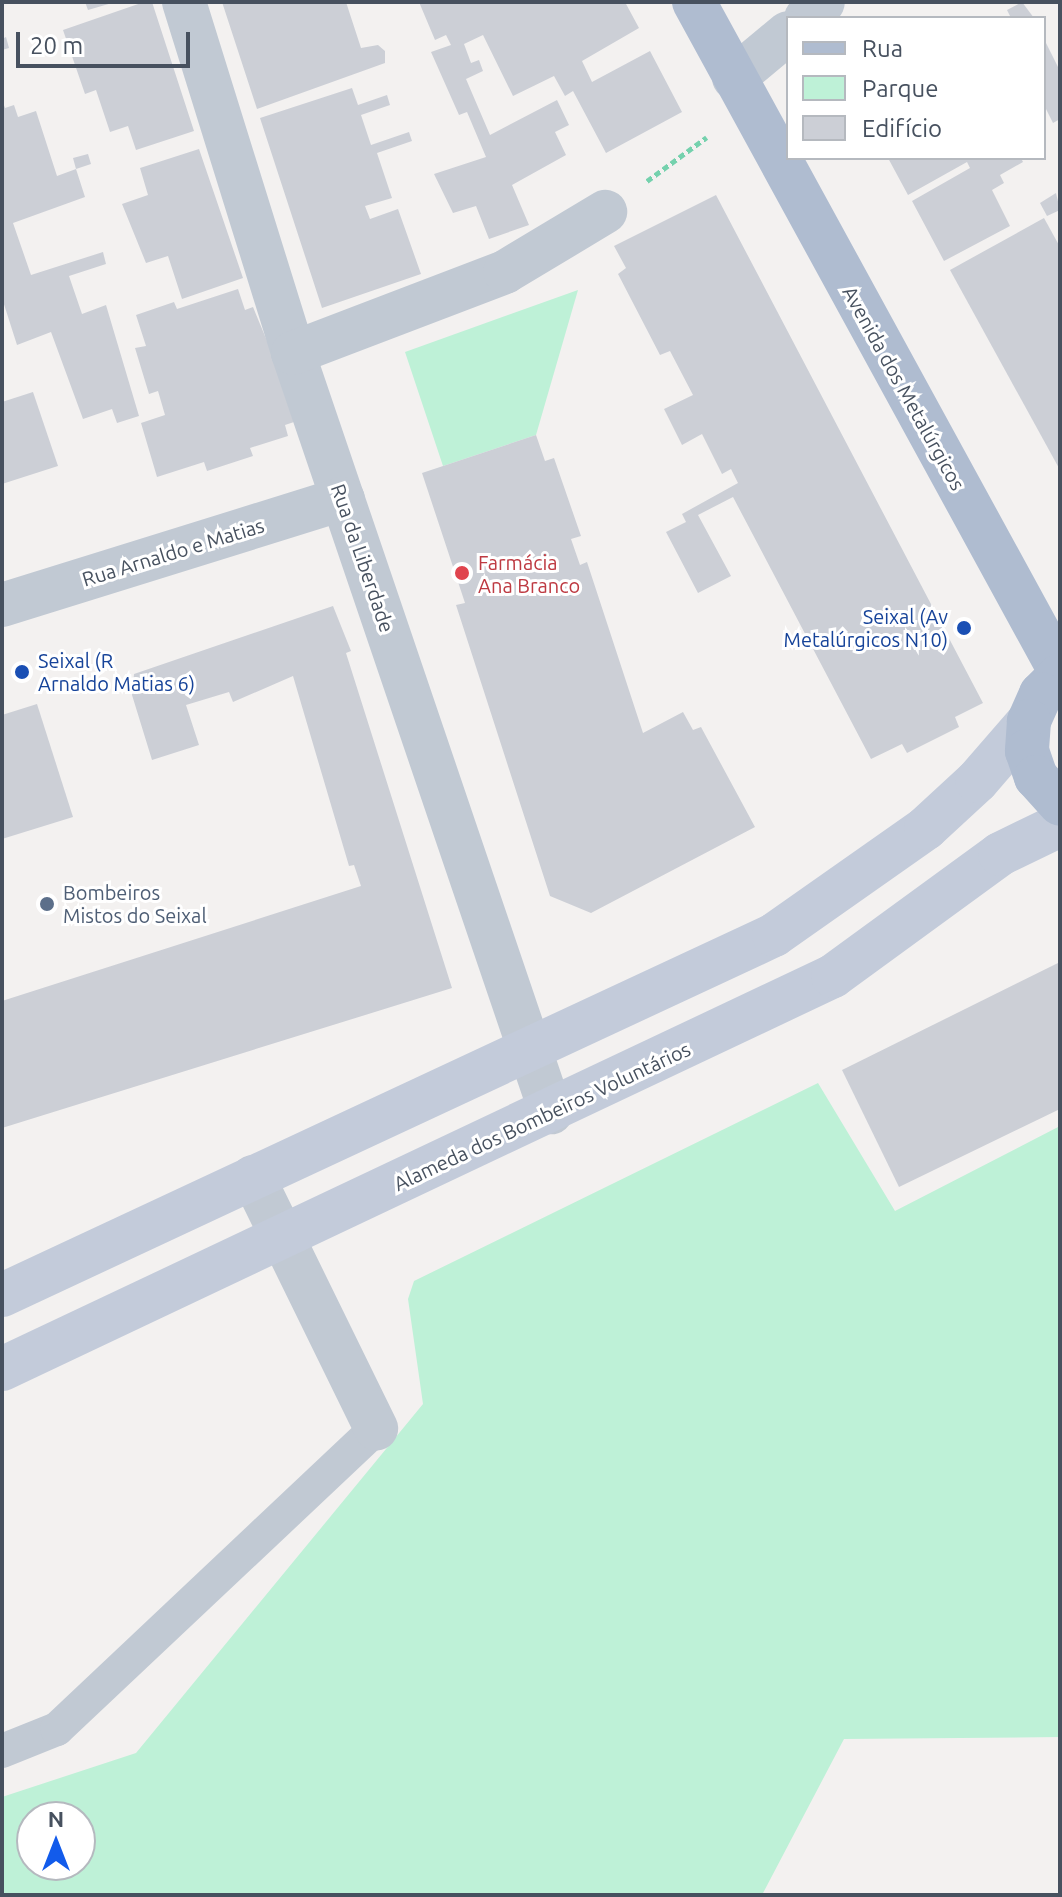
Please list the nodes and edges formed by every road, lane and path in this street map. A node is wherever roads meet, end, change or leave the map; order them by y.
1 (184, 2) edge
2 (694, 2) edge
3 (823, 2) edge
4 (808, 16) edge
5 (786, 36) edge
6 (741, 92) junction
7 (605, 212) joint
8 (293, 353) junction
9 (343, 499) junction
10 (2, 605) edge
11 (1060, 673) edge
12 (1029, 721) junction
13 (1060, 804) edge
14 (1060, 825) edge
15 (530, 1049) junction
16 (551, 1112) junction
17 (253, 1177) junction
18 (283, 1238) junction
19 (2, 1295) edge
20 (2, 1369) edge
21 (376, 1428) joint
22 (2, 1751) edge

1 - 8 street, Rua da Liberdade
2 - 6 main road, Avenida dos Metalúrgicos
3 - 4 street
5 - 6 street
6 - 7 path
6 - 11 main road, Avenida dos Metalúrgicos
7 - 8 street
8 - 9 street, Rua da Liberdade
9 - 10 street, Rua Arnaldo e Matias
9 - 15 street, Rua da Liberdade
11 - 12 main road
12 - 13 main road
12 - 15 main road
14 - 16 main road, Alameda dos Bombeiros Voluntários
15 - 16 street, Rua da Liberdade
15 - 17 main road
16 - 18 main road, Alameda dos Bombeiros Voluntários
17 - 18 street
17 - 19 main road
18 - 20 main road, Alameda dos Bombeiros Voluntários
18 - 21 street
21 - 22 lane

